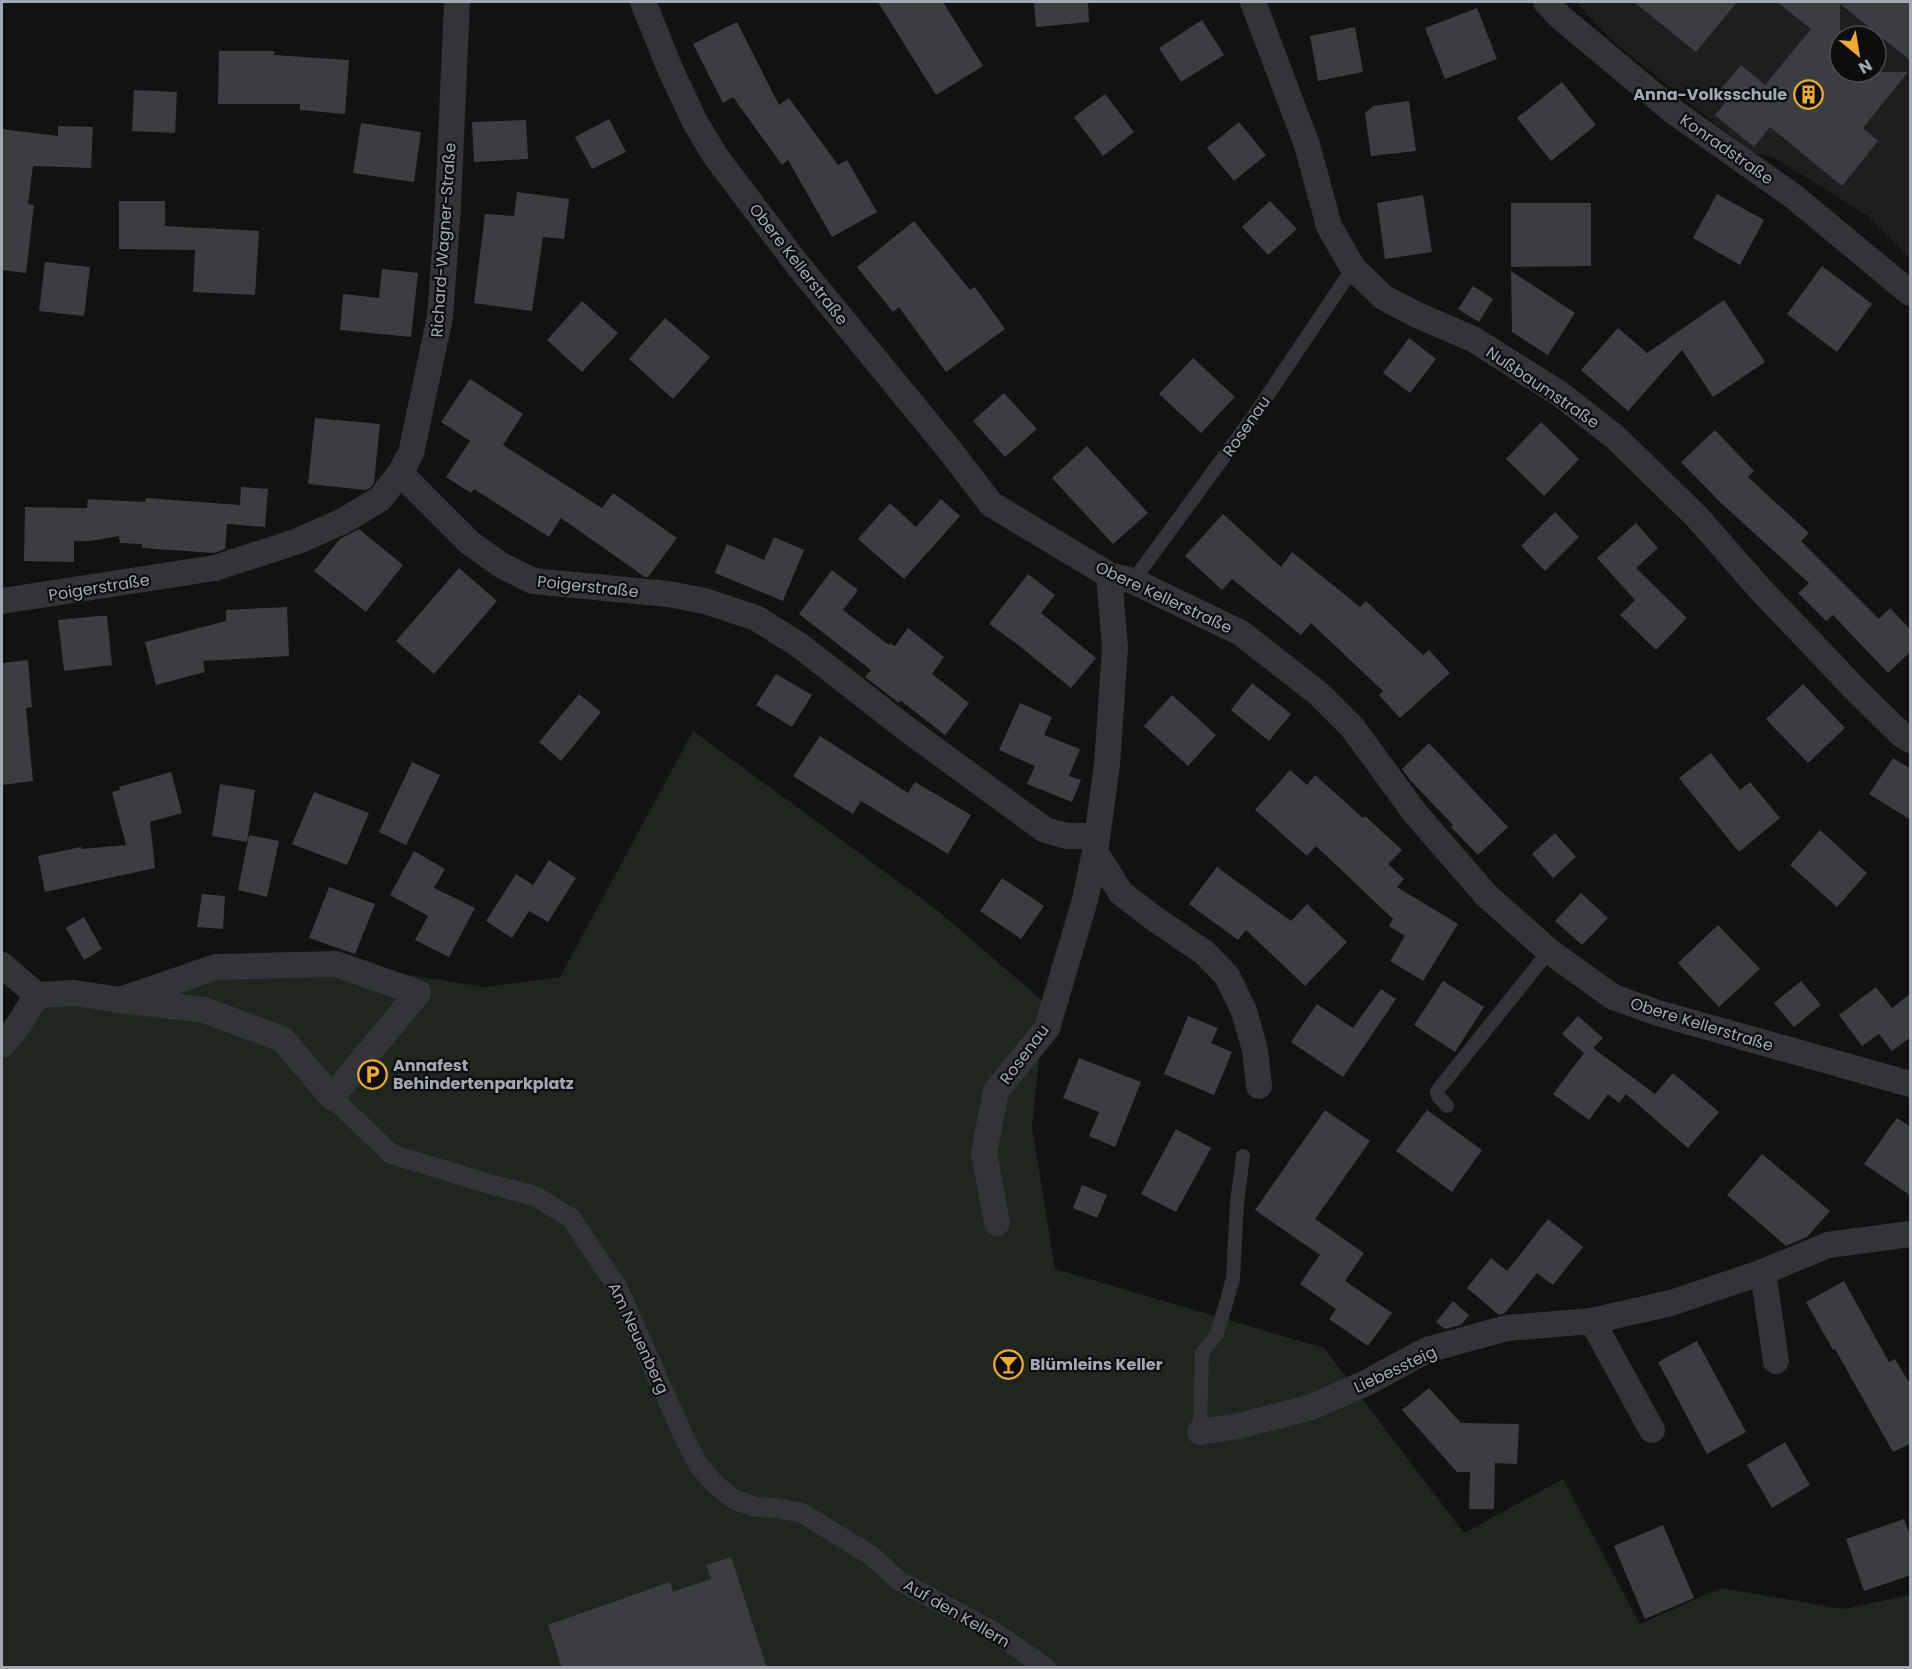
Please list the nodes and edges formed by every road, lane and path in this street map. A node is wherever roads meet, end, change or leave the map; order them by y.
1 (457, 2) edge
2 (643, 2) edge
3 (1253, 2) edge
4 (1546, 2) edge
5 (1353, 268) junction
6 (1911, 293) edge
7 (400, 473) junction
8 (1121, 578) junction
9 (2, 601) edge
10 (1911, 740) edge
11 (1096, 844) junction
12 (1549, 951) junction
13 (2, 965) edge
14 (37, 995) junction
15 (120, 1000) junction
16 (2, 1045) edge
17 (1911, 1084) edge
18 (1259, 1086) dead end
19 (332, 1096) junction
20 (1447, 1106) dead end
21 (1243, 1156) dead end
22 (997, 1222) dead end
23 (1911, 1234) edge
24 (1763, 1272) junction
25 (1592, 1321) junction
26 (1776, 1361) dead end
27 (1652, 1430) dead end
28 (1200, 1432) joint
29 (872, 1556) joint
30 (1046, 1668) edge

1 - 7 street, Richard-Wagner-Straße
2 - 8 street, Obere Kellerstraße
3 - 5 street, Nußbaumstraße
4 - 6 street, Konradstraße
5 - 8 lane, Rosenau
5 - 10 street, Nußbaumstraße
7 - 9 street, Poigerstraße
7 - 11 street, Poigerstraße
8 - 11 street, Rosenau
8 - 12 street, Obere Kellerstraße
11 - 18 street
11 - 22 street, Rosenau
12 - 17 street, Obere Kellerstraße
12 - 20 lane
13 - 14 street
14 - 15 street, Am Neuenberg
14 - 16 street
15 - 19 street, Am Neuenberg
15 - 19 street, Am Neuenberg
19 - 29 street, Am Neuenberg
21 - 28 lane
23 - 24 street, Liebessteig
24 - 25 street, Liebessteig
24 - 26 street
25 - 27 street
25 - 28 street, Liebessteig
29 - 30 street, Auf den Kellern

